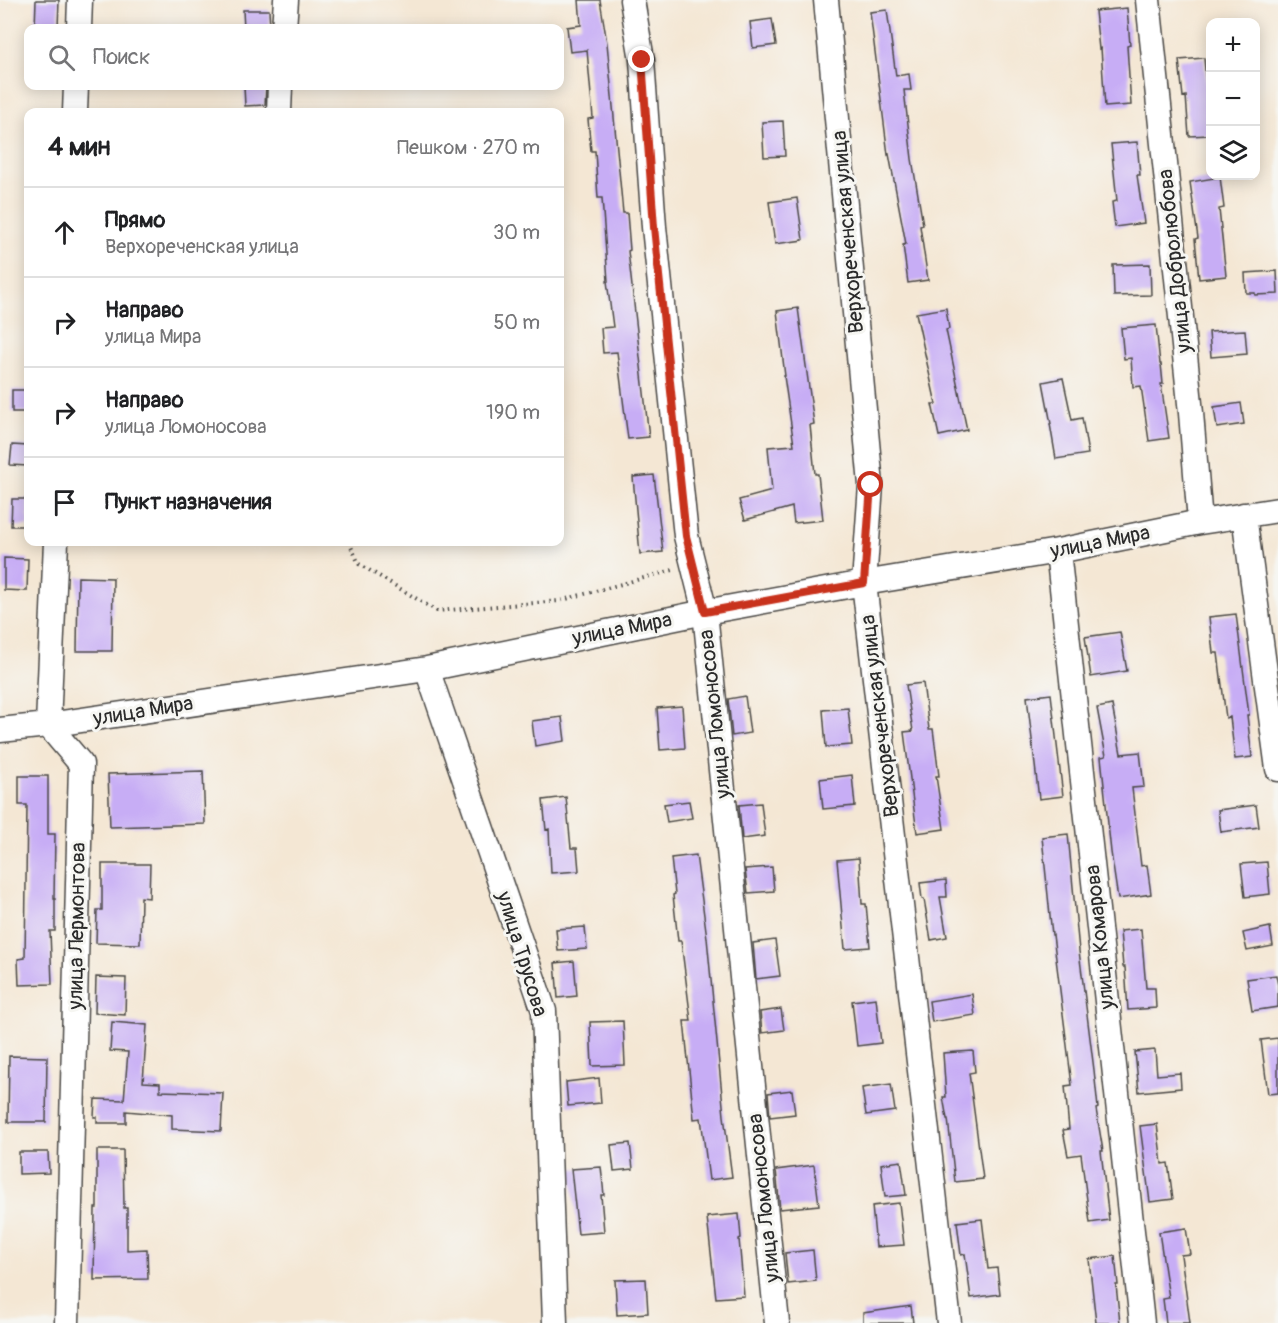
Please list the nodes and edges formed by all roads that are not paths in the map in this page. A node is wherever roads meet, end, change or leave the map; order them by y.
1 (80, 0) edge
2 (286, 0) edge
3 (632, 0) edge
4 (826, 0) edge
5 (1148, 0) edge
6 (79, 24) edge
7 (284, 24) edge
8 (76, 90) edge
9 (280, 90) edge
10 (75, 108) edge
11 (279, 108) edge
12 (1278, 510) edge
13 (1244, 515) junction
14 (1200, 522) junction
15 (56, 546) edge
16 (1058, 551) junction
17 (864, 583) junction
18 (705, 612) junction
19 (427, 669) junction
20 (48, 725) junction
21 (0, 730) edge
22 (1278, 769) edge
23 (67, 1323) edge
24 (555, 1323) edge
25 (777, 1323) edge
26 (949, 1323) edge
27 (1142, 1323) edge

1 - 6 street
2 - 7 street
3 - 18 street, улица Ломоносова
4 - 17 street, Верхореченская улица
5 - 14 street, улица Добролюбова
8 - 10 street
9 - 11 street
12 - 13 street, улица Мира
13 - 14 street, улица Мира
13 - 22 street
14 - 16 street, улица Мира
15 - 20 street
16 - 17 street, улица Мира
16 - 27 street, улица Комарова
17 - 18 street, улица Мира
17 - 26 street, Верхореченская улица
18 - 19 street, улица Мира
18 - 25 street, улица Ломоносова
19 - 20 street, улица Мира
19 - 24 street, улица Трусова
20 - 21 street, улица Мира
20 - 23 street, улица Лермонтова

